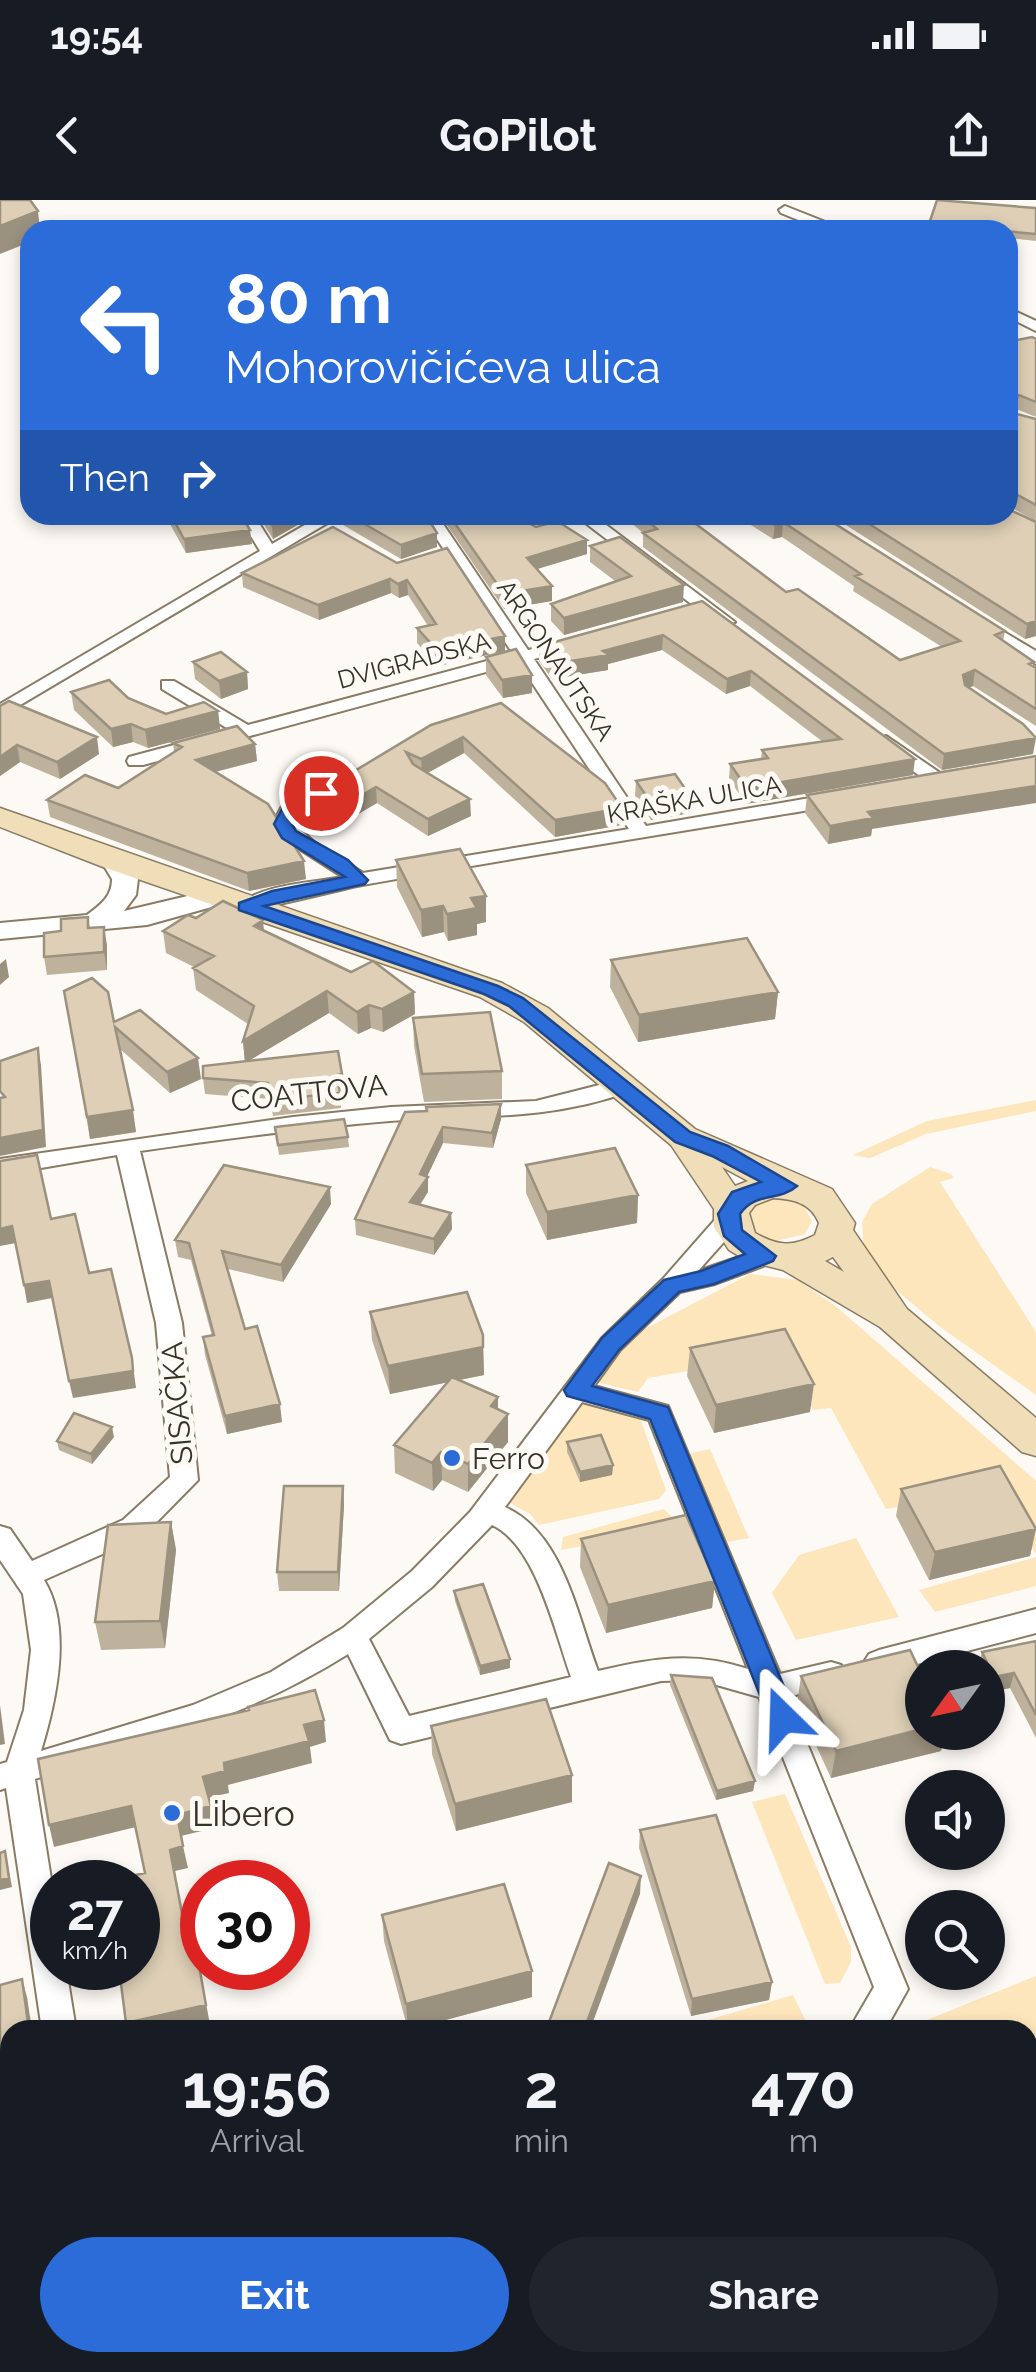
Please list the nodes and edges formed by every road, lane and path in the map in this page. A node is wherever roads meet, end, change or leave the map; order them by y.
1 (785, 210) dead end
2 (810, 220) edge
3 (252, 525) edge
4 (326, 525) edge
5 (433, 525) edge
6 (595, 525) edge
7 (269, 552) junction
8 (969, 616) edge
9 (736, 630) edge
10 (596, 636) edge
11 (524, 657) junction
12 (1034, 657) edge
13 (168, 685) dead end
14 (0, 712) edge
15 (244, 731) junction
16 (876, 734) edge
17 (136, 761) dead end
18 (354, 774) edge
19 (908, 787) edge
20 (854, 796) edge
21 (0, 818) edge
22 (642, 834) junction
23 (114, 861) junction
24 (359, 880) junction
25 (223, 899) junction
26 (104, 921) junction
27 (0, 931) edge
28 (623, 1086) junction
29 (683, 1137) junction
30 (127, 1146) junction
31 (0, 1166) edge
32 (786, 1186) junction
33 (730, 1214) junction
34 (836, 1232) junction
35 (778, 1257) junction
36 (672, 1285) junction
37 (893, 1318) junction
38 (576, 1390) junction
39 (1036, 1441) edge
40 (487, 1511) junction
41 (0, 1538) edge
42 (28, 1576) junction
43 (1036, 1621) edge
44 (352, 1636) junction
45 (589, 1685) junction
46 (770, 1689) junction
47 (10, 1775) edge
48 (57, 2020) edge
49 (872, 2020) edge

1 - 2 street
3 - 7 street
4 - 7 street
5 - 11 street, ARGONAUTSKA
6 - 9 street
7 - 14 street
8 - 12 street
10 - 11 street, DVIGRADSKA
11 - 15 street, DVIGRADSKA
11 - 22 street, ARGONAUTSKA
13 - 15 street
15 - 17 street, DVIGRADSKA
16 - 19 street
18 - 24 street
20 - 22 street, KRAŠKA ULICA
21 - 23 main road
22 - 24 street, KRAŠKA ULICA
23 - 25 main road
23 - 26 street
24 - 25 street, KRAŠKA ULICA
25 - 26 street
25 - 28 main road
26 - 27 street
28 - 29 main road
28 - 30 street, COATTOVA
29 - 32 main road
29 - 33 main road
30 - 31 street, COATTOVA
30 - 42 street, SISAČKA
32 - 33 main road
32 - 34 main road
33 - 35 main road
33 - 36 street
34 - 35 main road
34 - 37 main road
35 - 36 street
35 - 37 main road
36 - 38 street
37 - 39 main road
38 - 40 street
38 - 46 street
40 - 44 street
40 - 45 street
41 - 42 street
42 - 47 street
43 - 46 street
44 - 45 street
44 - 47 street
45 - 46 street
46 - 49 street
47 - 48 street

